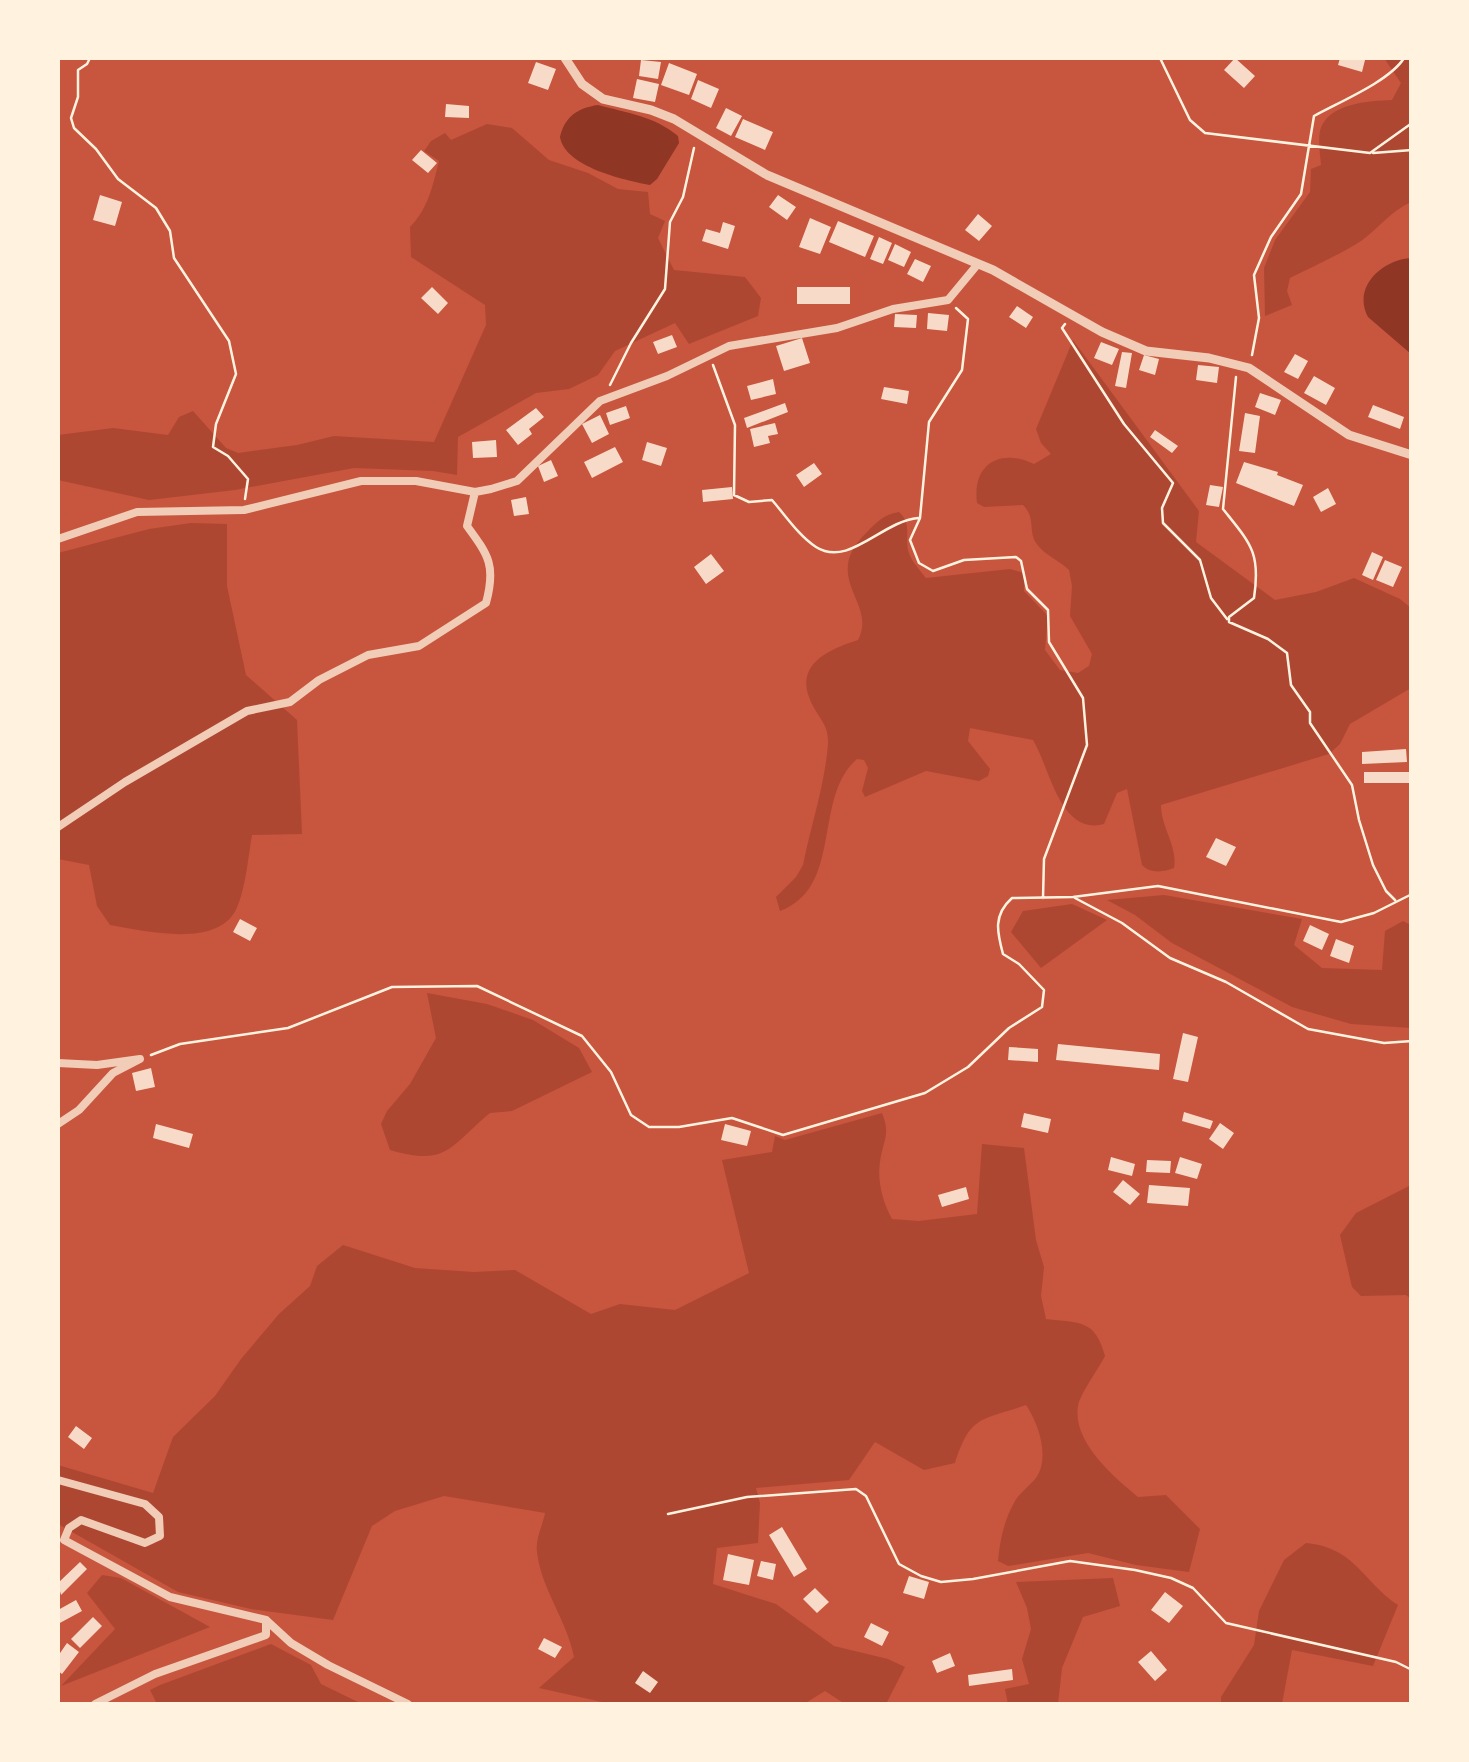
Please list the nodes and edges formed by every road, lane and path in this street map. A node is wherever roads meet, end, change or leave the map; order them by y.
1 (90, 58) edge
2 (566, 58) edge
3 (1160, 58) edge
4 (1404, 58) edge
5 (1412, 123) edge
6 (698, 132) junction
7 (1309, 146) junction
8 (1412, 150) edge
9 (1370, 153) junction
10 (976, 265) junction
11 (948, 300) junction
12 (1071, 315) junction
13 (710, 357) junction
14 (1236, 366) junction
15 (1249, 368) junction
16 (600, 400) junction
17 (1412, 454) edge
18 (476, 492) junction
19 (244, 510) junction
20 (920, 518) junction
21 (58, 540) edge
22 (1229, 622) junction
23 (58, 827) edge
24 (1412, 894) edge
25 (1043, 898) junction
26 (1073, 898) junction
27 (1395, 900) junction
28 (1412, 1040) edge
29 (140, 1059) junction
30 (58, 1063) edge
31 (58, 1124) edge
32 (58, 1480) edge
33 (668, 1514) dead end
34 (266, 1620) junction
35 (1412, 1670) edge
36 (95, 1704) edge
37 (408, 1704) edge

1 - 19 path
2 - 6 street
3 - 7 path
4 - 7 path
5 - 9 path
6 - 10 street
6 - 16 path
7 - 9 path
7 - 15 path
8 - 9 path
10 - 11 street
10 - 12 street
11 - 13 street
11 - 20 path
12 - 14 street
12 - 22 path
13 - 16 street
13 - 20 path
14 - 15 street
14 - 22 path
15 - 17 street
16 - 18 street
18 - 19 street
18 - 23 street
19 - 21 street
20 - 25 path
22 - 27 path
24 - 27 path
25 - 26 path
25 - 29 path
26 - 27 path
26 - 28 path
29 - 30 street
29 - 31 street
32 - 34 street
33 - 35 path
34 - 36 street
34 - 37 street

